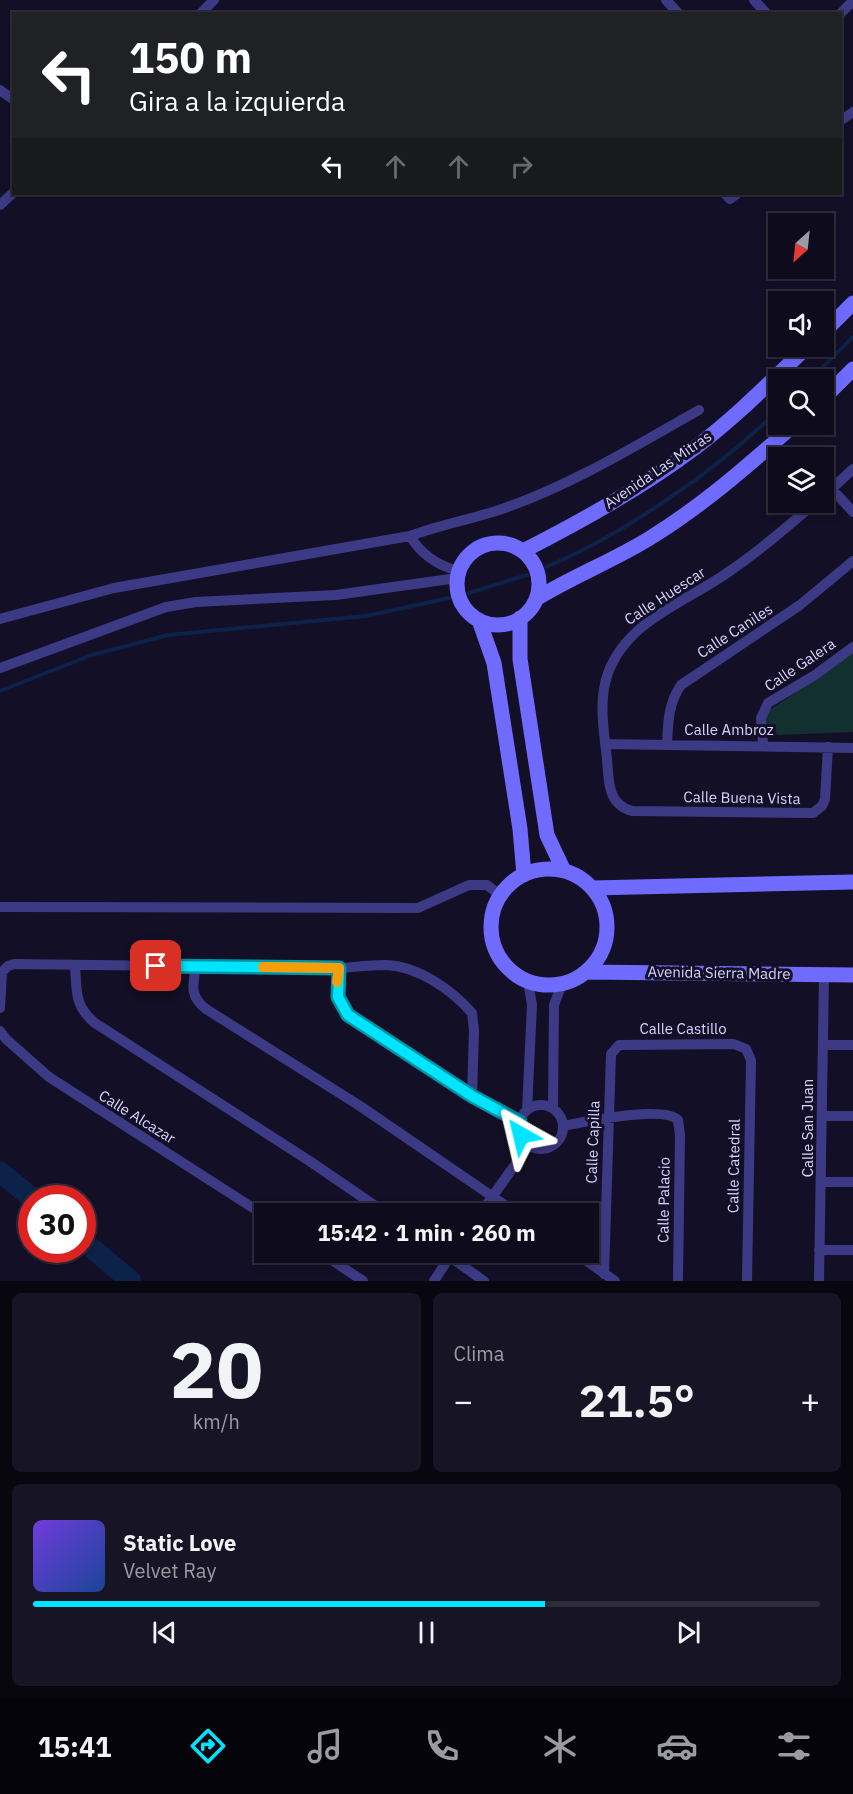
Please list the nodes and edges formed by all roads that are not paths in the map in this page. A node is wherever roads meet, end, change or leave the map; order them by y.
1 (214, 0) edge
2 (666, 0) edge
3 (754, 0) edge
4 (853, 1) edge
5 (202, 12) edge
6 (677, 12) edge
7 (765, 12) edge
8 (842, 12) edge
9 (12, 194) edge
10 (0, 205) edge
11 (853, 303) edge
12 (834, 322) edge
13 (796, 357) edge
14 (853, 369) edge
15 (834, 388) edge
16 (699, 410) dead end
17 (783, 435) edge
18 (853, 470) edge
19 (834, 487) edge
20 (834, 498) edge
21 (853, 512) edge
22 (802, 513) edge
23 (410, 536) junction
24 (523, 551) junction
25 (853, 561) edge
26 (458, 575) junction
27 (536, 599) junction
28 (520, 618) junction
29 (0, 619) edge
30 (479, 620) junction
31 (853, 647) edge
32 (0, 668) edge
33 (605, 744) junction
34 (762, 744) junction
35 (667, 745) junction
36 (828, 747) junction
37 (853, 748) edge
38 (609, 791) joint
39 (564, 872) junction
40 (524, 875) junction
41 (853, 882) edge
42 (592, 888) junction
43 (500, 895) junction
44 (0, 907) edge
45 (75, 966) junction
46 (196, 966) junction
47 (339, 968) junction
48 (586, 972) junction
49 (824, 975) junction
50 (853, 975) edge
51 (528, 981) junction
52 (562, 984) junction
53 (532, 1005) junction
54 (554, 1005) junction
55 (0, 1008) edge
56 (0, 1033) edge
57 (823, 1045) junction
58 (853, 1045) edge
59 (615, 1048) joint
60 (749, 1053) joint
61 (472, 1096) junction
62 (553, 1108) junction
63 (527, 1110) junction
64 (823, 1116) junction
65 (853, 1116) edge
66 (609, 1117) junction
67 (520, 1122) junction
68 (563, 1126) junction
69 (529, 1145) junction
70 (823, 1182) junction
71 (853, 1182) edge
72 (493, 1196) junction
73 (371, 1203) edge
74 (488, 1203) edge
75 (503, 1203) edge
76 (254, 1209) edge
77 (819, 1250) junction
78 (853, 1250) edge
79 (336, 1263) edge
80 (443, 1263) edge
81 (460, 1263) edge
82 (589, 1263) edge
83 (604, 1274) junction
84 (363, 1281) edge
85 (434, 1281) edge
86 (484, 1281) edge
87 (615, 1281) edge
88 (678, 1281) edge
89 (747, 1281) edge
90 (819, 1281) edge

1 - 5 street
2 - 6 street
3 - 7 street
4 - 8 street
9 - 10 street
11 - 12 street
13 - 24 street, Avenida Las Mitras
14 - 15 street
16 - 23 street
17 - 27 street
18 - 19 street
20 - 21 street
22 - 33 street, Calle Huescar
23 - 26 street
23 - 29 street
24 - 26 street
24 - 27 street
25 - 35 street, Calle Caniles
26 - 30 street
26 - 32 street
27 - 28 street
28 - 30 street
28 - 39 street
30 - 40 street
31 - 34 street, Calle Galera
33 - 35 street, Calle Ambroz
33 - 38 street, Calle Huescar
34 - 35 street, Calle Ambroz
34 - 36 street, Calle Ambroz
36 - 37 street, Calle Ambroz
36 - 38 street, Calle Buena Vista
39 - 40 street
39 - 42 street
40 - 43 street
41 - 42 street
42 - 48 street
43 - 44 street
43 - 51 street
45 - 46 street
45 - 55 street
45 - 73 street
46 - 47 street
46 - 72 street
47 - 61 street
47 - 61 street
48 - 49 street, Avenida Sierra Madre
48 - 52 street
49 - 50 street, Avenida Sierra Madre
49 - 57 street, Calle San Juan
51 - 52 street
51 - 53 street
52 - 54 street
53 - 54 street
53 - 63 street
54 - 62 street
56 - 76 street, Calle Alcazar
57 - 58 street
57 - 64 street, Calle San Juan
59 - 60 street, Calle Castillo
59 - 66 street, Calle Capilla
60 - 89 street, Calle Catedral
61 - 67 street
62 - 63 street
62 - 68 street
63 - 67 street
64 - 65 street
64 - 70 street, Calle San Juan
66 - 68 street
66 - 83 street, Calle Capilla
66 - 88 street, Calle Palacio
67 - 69 street
68 - 69 street
69 - 72 street
70 - 71 street
70 - 77 street, Calle San Juan
72 - 74 street
72 - 75 street
77 - 78 street
77 - 90 street, Calle San Juan
79 - 84 street
80 - 85 street
81 - 86 street
82 - 83 street
83 - 87 street

